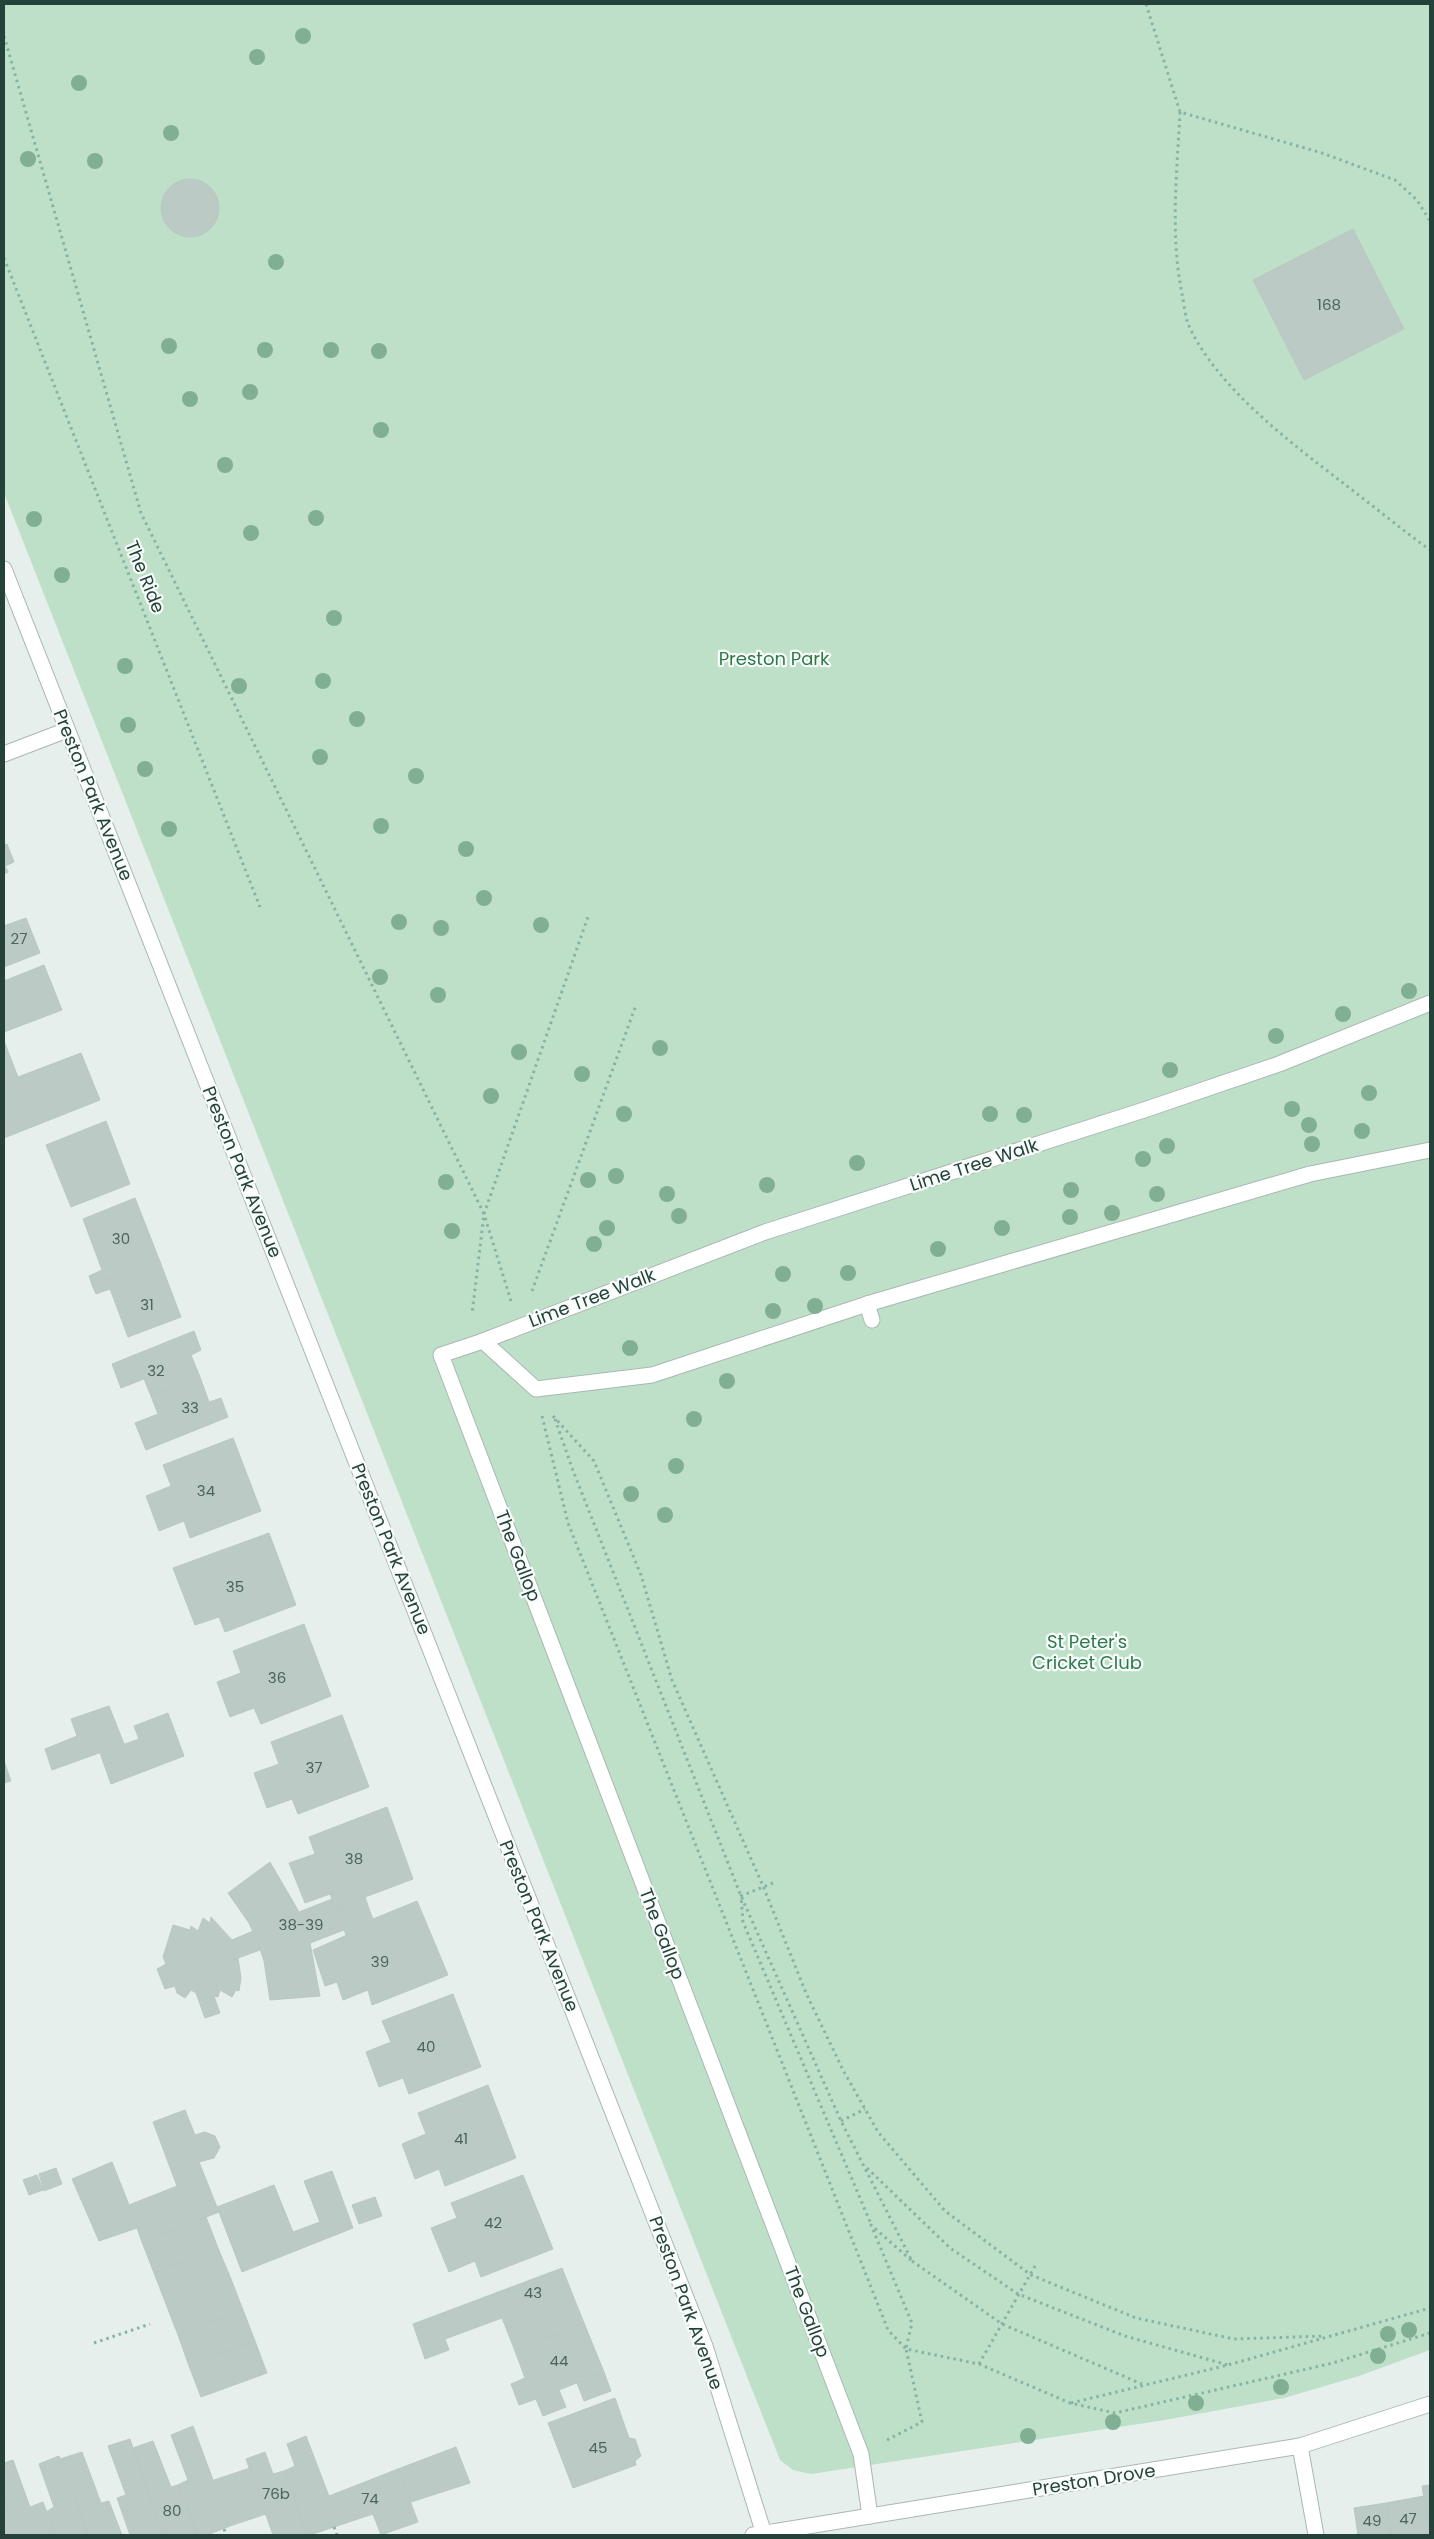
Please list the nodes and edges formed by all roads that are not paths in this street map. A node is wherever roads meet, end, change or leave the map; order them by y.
1 (4, 569) edge
2 (67, 730) junction
3 (4, 754) edge
4 (1430, 1004) edge
5 (1430, 1150) edge
6 (866, 1304) junction
7 (872, 1320) dead end
8 (483, 1341) junction
9 (441, 1355) joint
10 (1430, 2404) edge
11 (1300, 2446) junction
12 (870, 2516) junction
13 (758, 2534) edge
14 (1316, 2535) edge

1 - 2 street, Preston Park Avenue
2 - 3 street
2 - 13 street, Preston Park Avenue
4 - 8 street, Lime Tree Walk
5 - 6 street
6 - 7 street
6 - 8 street
8 - 9 street, Lime Tree Walk
9 - 12 street, The Gallop
10 - 11 street, Preston Drove
11 - 12 street, Preston Drove
11 - 14 street
12 - 13 street, Preston Drove

